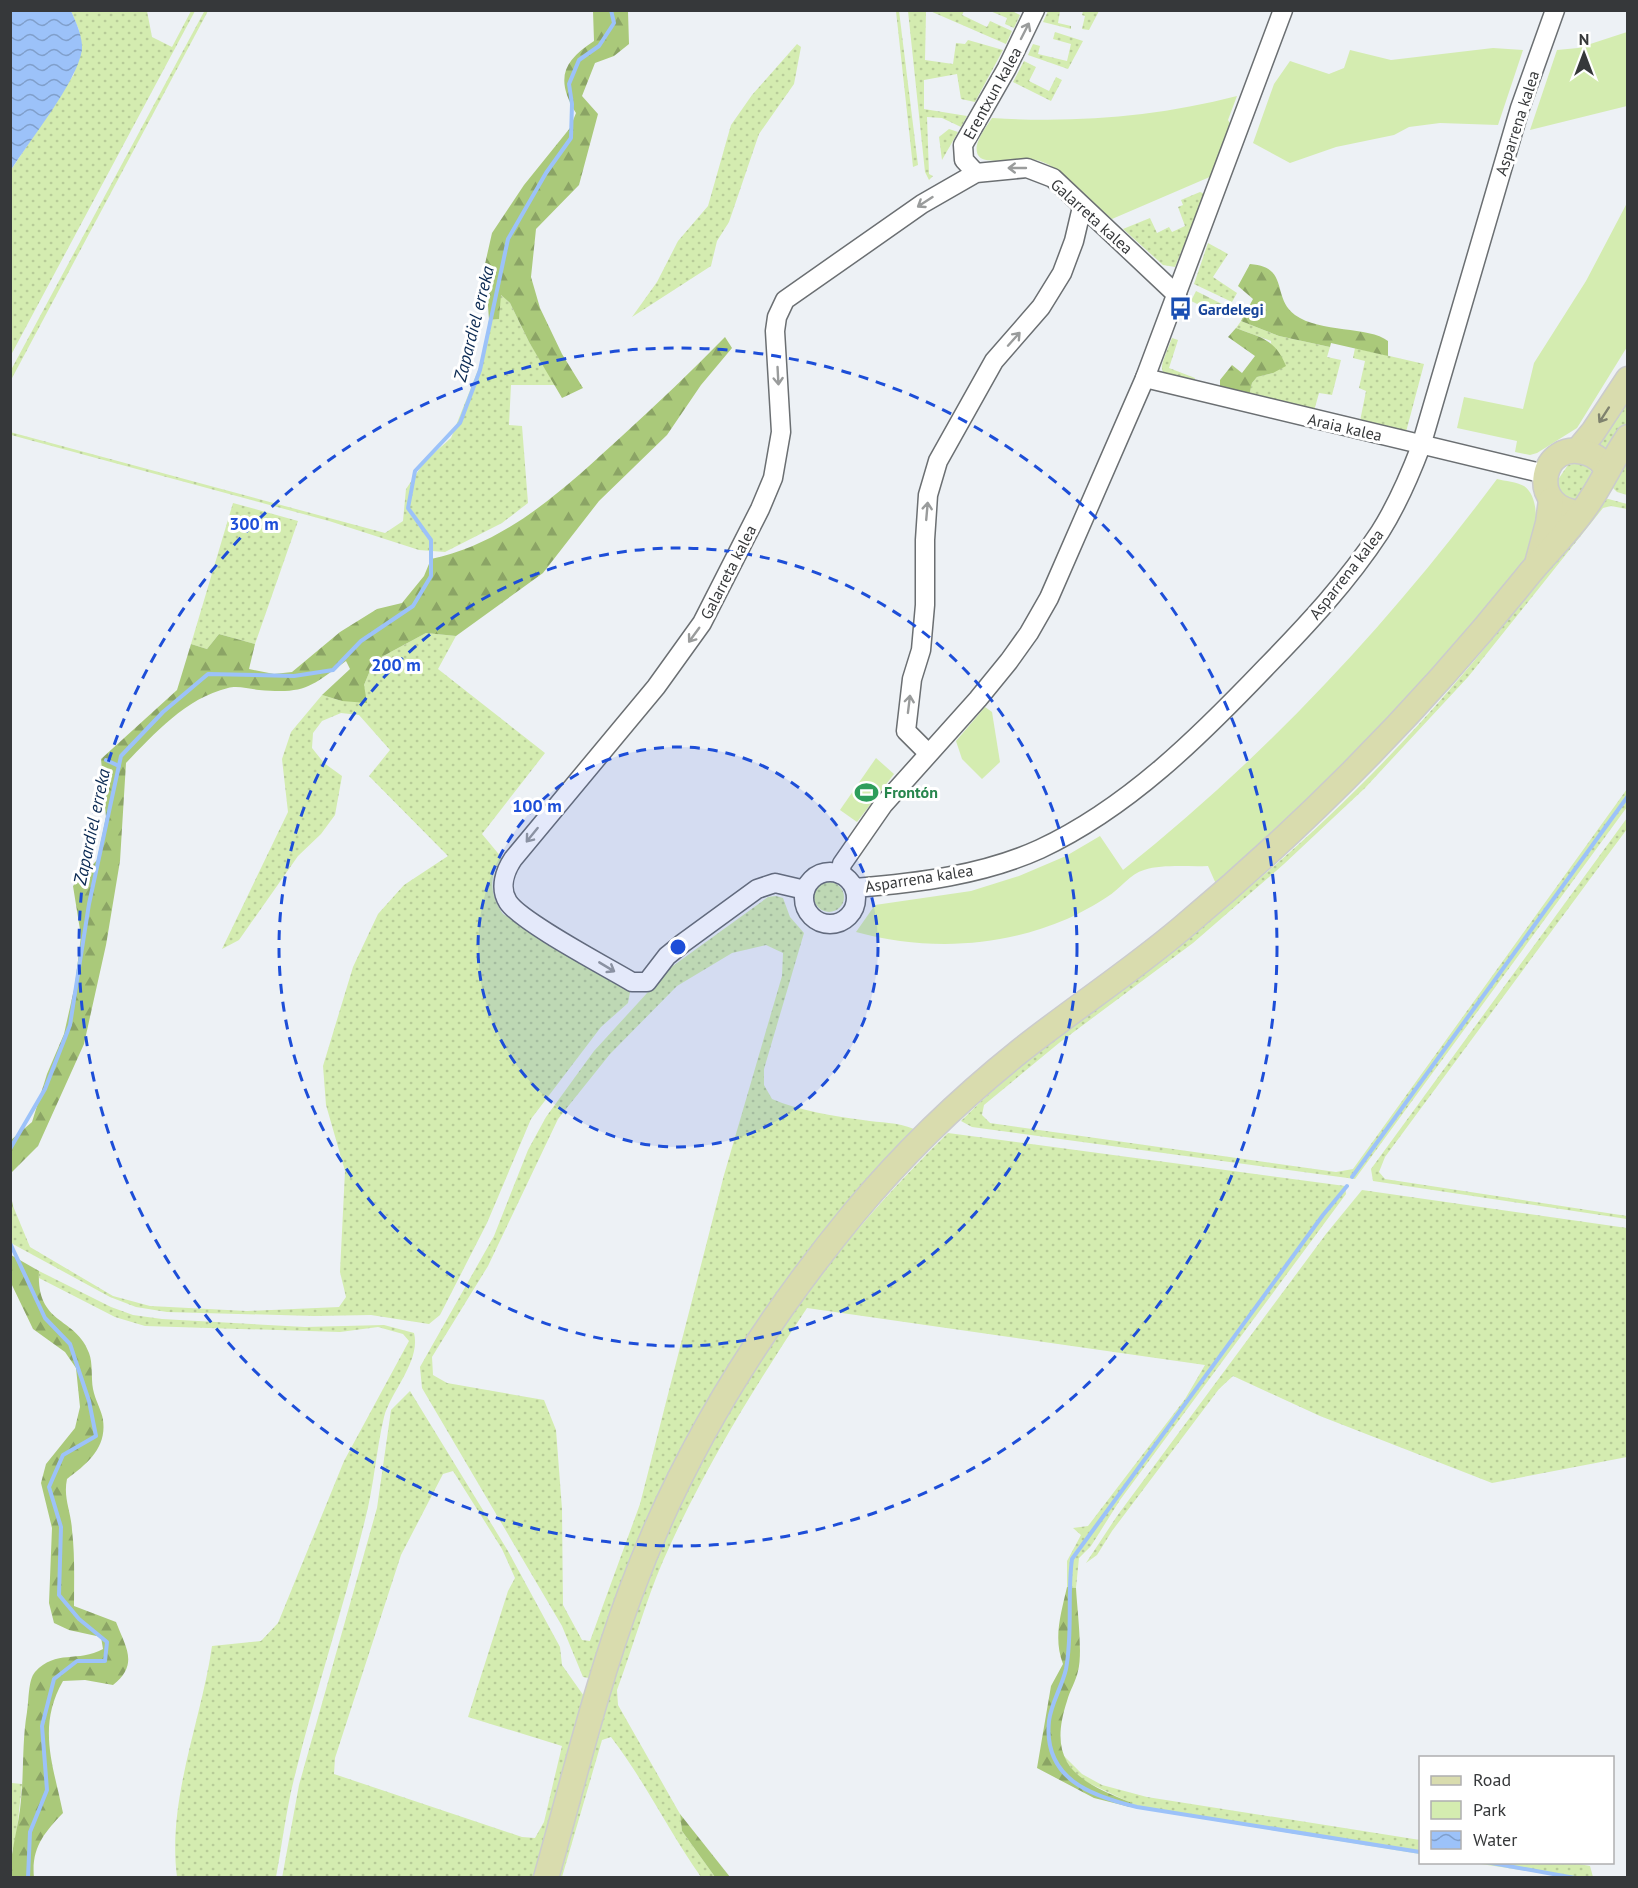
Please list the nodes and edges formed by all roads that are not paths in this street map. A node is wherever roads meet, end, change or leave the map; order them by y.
1 (1035, 10) edge
2 (1283, 10) edge
3 (1555, 10) edge
4 (976, 173) junction
5 (1082, 207) junction
6 (1177, 295) junction
7 (1145, 378) junction
8 (1628, 379) edge
9 (1628, 437) edge
10 (1421, 446) junction
11 (1578, 450) junction
12 (1607, 471) junction
13 (1545, 474) junction
14 (1551, 500) junction
15 (1581, 513) junction
16 (1536, 565) junction
17 (928, 753) junction
18 (840, 874) junction
19 (855, 888) junction
20 (805, 890) junction
21 (546, 1878) edge

4 -> 1 street, Erentxun kalea
2 - 6 street
3 - 10 street, Asparrena kalea
5 -> 4 street, Galarreta kalea
4 -> 20 street, Galarreta kalea
5 - 6 street, Galarreta kalea
17 -> 5 street
6 - 7 street
7 - 10 street, Araia kalea
7 - 17 street
8 -> 11 main road
9 - 12 main road
10 - 13 street, Araia kalea
10 - 19 street, Asparrena kalea
11 - 12 main road
11 - 13 main road
12 - 15 main road
13 - 14 main road
14 - 15 main road
14 - 16 main road
15 - 16 main road
16 - 21 main road
17 - 18 street
18 - 19 street
18 - 20 street
19 - 20 street

